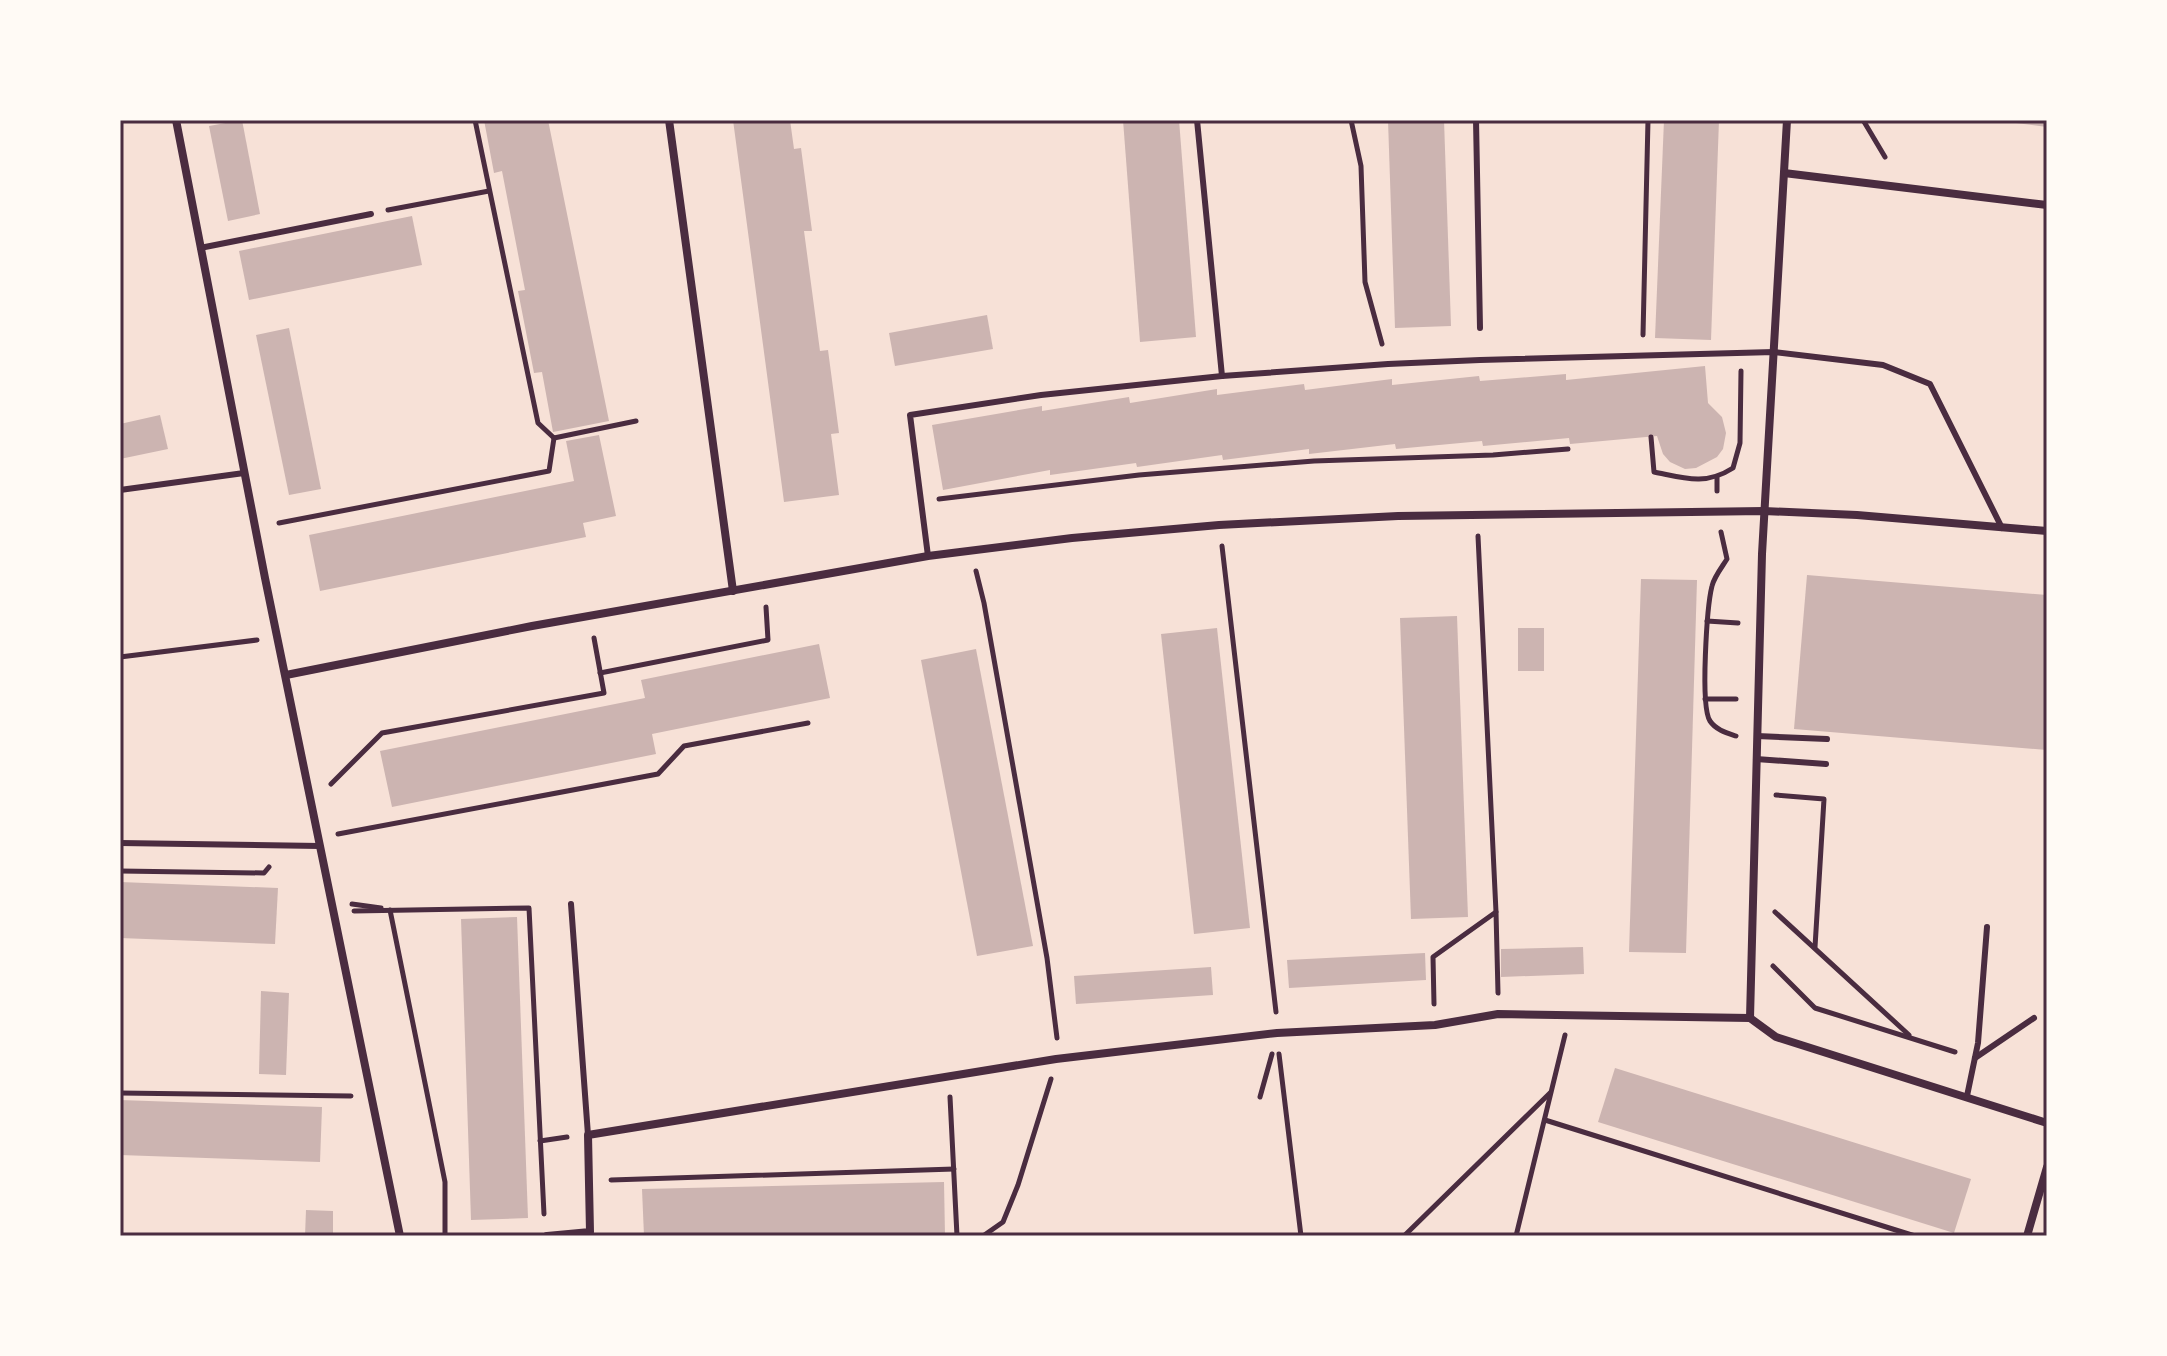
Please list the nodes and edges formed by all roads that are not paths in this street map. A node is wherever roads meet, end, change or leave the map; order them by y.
1 (176, 120) edge
2 (669, 120) edge
3 (1197, 120) edge
4 (1476, 120) edge
5 (1787, 120) edge
6 (1784, 173) junction
7 (2047, 205) edge
8 (371, 214) road end
9 (200, 248) junction
10 (1480, 328) dead end
11 (1774, 352) junction
12 (1222, 376) junction
13 (244, 473) junction
14 (120, 490) edge
15 (1764, 511) junction
16 (2002, 528) junction
17 (2047, 531) edge
18 (928, 556) junction
19 (733, 591) junction
20 (286, 675) junction
21 (1757, 736) junction
22 (1827, 739) dead end
23 (1756, 759) junction
24 (1826, 764) dead end
25 (120, 843) edge
26 (320, 846) junction
27 (571, 904) dead end
28 (1987, 927) dead end
29 (1750, 1018) junction
30 (2034, 1018) dead end
31 (1975, 1058) junction
32 (1967, 1096) junction
33 (2047, 1123) edge
34 (588, 1135) junction
35 (2047, 1167) edge
36 (400, 1236) edge
37 (547, 1236) edge
38 (2027, 1236) edge

1 - 9 street
2 - 19 street
3 - 12 lane
4 - 10 lane
5 - 6 street
6 - 7 street
6 - 11 street
8 - 9 lane
9 - 13 street
11 - 12 lane
11 - 15 street
11 - 16 lane
12 - 18 lane
13 - 14 lane
13 - 20 street
15 - 16 street
15 - 18 street
15 - 21 street
16 - 17 street
18 - 19 street
19 - 20 street
20 - 26 street
21 - 22 lane
21 - 23 street
23 - 24 lane
23 - 29 street
25 - 26 lane
26 - 36 street
27 - 34 lane
28 - 31 lane
29 - 32 street
29 - 34 street
30 - 31 lane
31 - 32 lane
32 - 33 street
34 - 37 street
35 - 38 street

